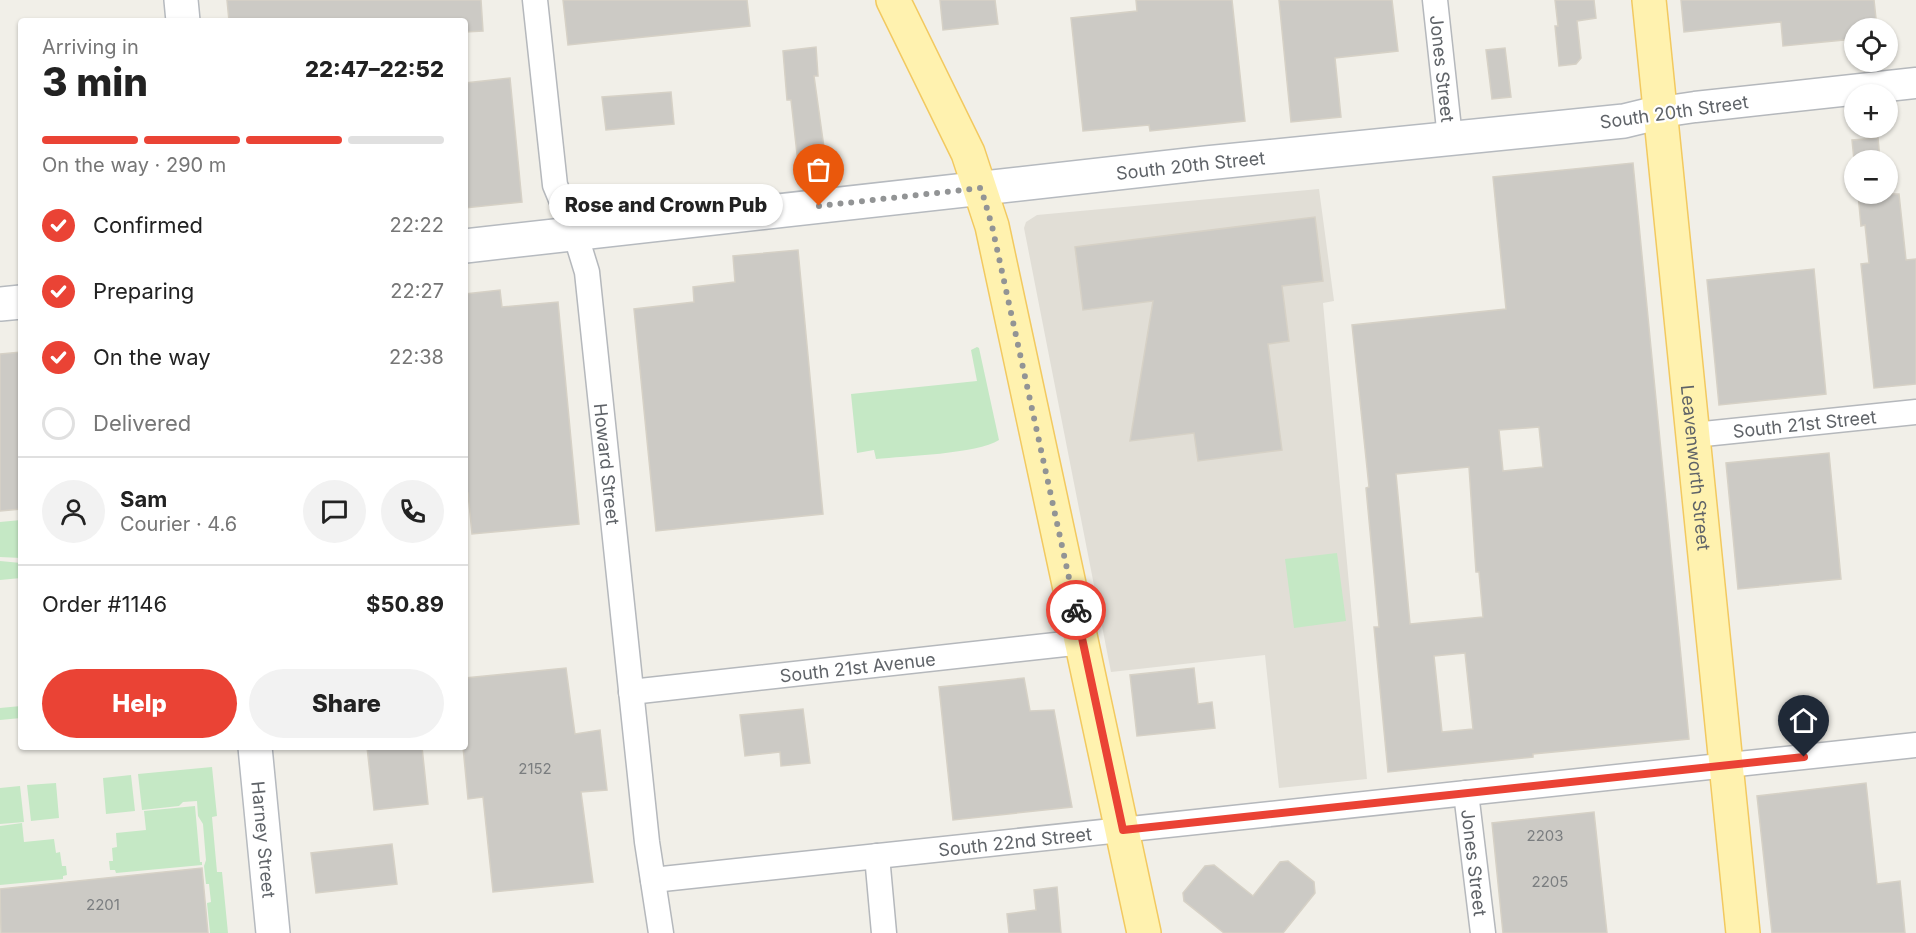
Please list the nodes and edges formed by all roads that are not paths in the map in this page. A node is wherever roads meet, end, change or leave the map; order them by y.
1 (181, 0) edge
2 (535, 0) edge
3 (1435, 0) edge
4 (1648, 0) edge
5 (898, 1) edge
6 (183, 18) edge
7 (1916, 83) edge
8 (1661, 112) junction
9 (1450, 138) junction
10 (981, 188) junction
11 (575, 233) junction
12 (468, 246) edge
13 (18, 302) edge
14 (0, 304) edge
15 (1916, 412) edge
16 (1694, 435) junction
17 (1083, 642) junction
18 (631, 692) junction
19 (1916, 745) edge
20 (255, 750) edge
21 (1727, 765) junction
22 (1466, 793) junction
23 (1123, 830) junction
24 (877, 856) junction
25 (653, 880) junction
26 (273, 933) edge
27 (661, 933) edge
28 (884, 933) edge
29 (1144, 933) edge
30 (1483, 933) edge
31 (1743, 933) edge

1 - 6 main road
2 - 11 street, Howard Street
3 - 9 street, Jones Street
4 - 8 main road, Leavenworth Street
5 - 10 main road
7 - 8 street, South 20th Street
8 - 9 main road, South 20th Street
8 - 16 main road, Leavenworth Street
9 - 10 main road, South 20th Street
10 - 11 main road, South 20th Street
10 - 17 main road
11 - 12 main road, South 20th Street
11 - 18 street, Howard Street
13 - 14 main road
15 - 16 street, South 21st Street
16 - 21 main road, Leavenworth Street
17 - 18 street, South 21st Avenue
17 - 23 main road
18 - 25 street, Howard Street
19 - 21 street, South 22nd Street
20 - 26 main road, Harney Street
21 - 22 street, South 22nd Street
21 - 31 main road, Leavenworth Street
22 - 23 street, South 22nd Street
22 - 30 street, Jones Street
23 - 24 street, South 22nd Street
23 - 29 main road
24 - 25 street, South 22nd Street
24 - 28 street
25 - 27 street, Howard Street

